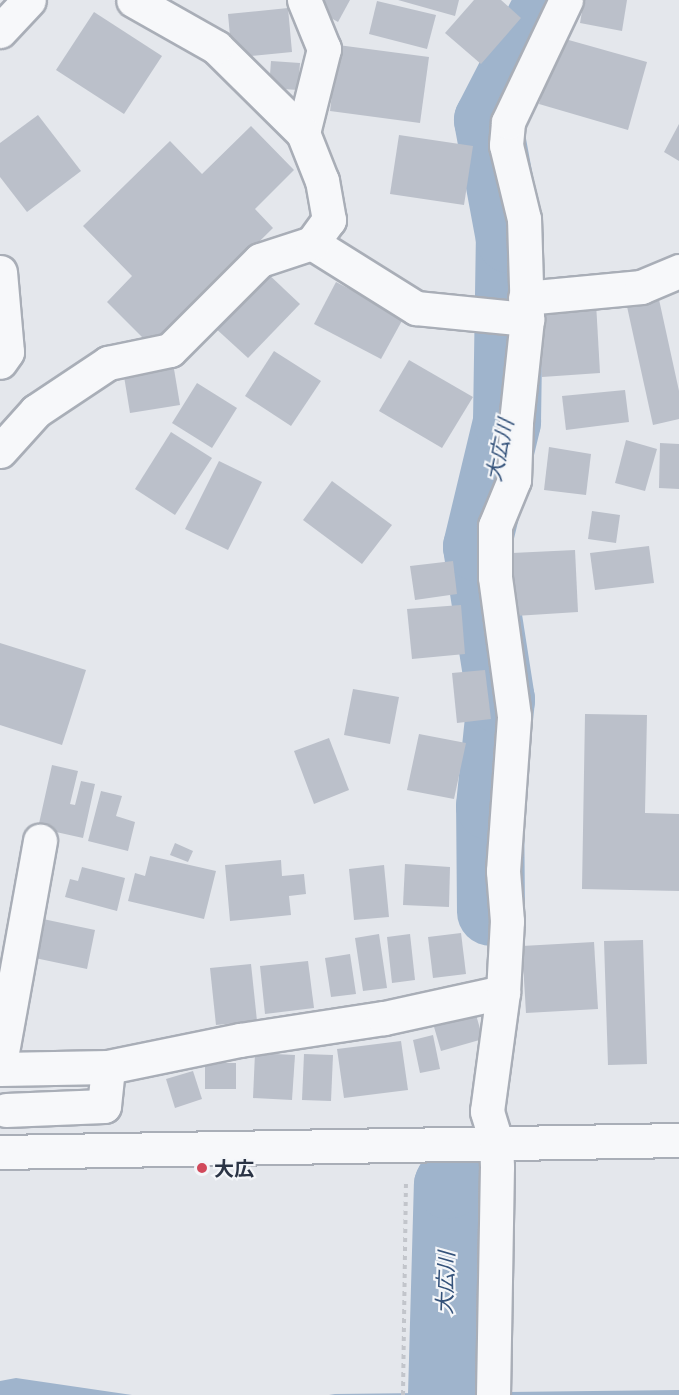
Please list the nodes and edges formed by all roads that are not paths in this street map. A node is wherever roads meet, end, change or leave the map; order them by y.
1 (133, 0) edge
2 (304, 0) edge
3 (566, 0) edge
4 (303, 133) junction
5 (312, 243) junction
6 (679, 271) edge
7 (0, 272) edge
8 (526, 308) junction
9 (0, 362) edge
10 (0, 451) edge
11 (40, 842) dead end
12 (503, 992) junction
13 (0, 1063) edge
14 (108, 1067) junction
15 (0, 1069) edge
16 (3, 1110) edge
17 (496, 1140) junction
18 (679, 1140) edge
19 (3, 1152) edge
20 (493, 1395) edge

1 - 4 street
2 - 4 street
3 - 8 street
4 - 5 street
5 - 8 street
5 - 10 street
6 - 8 street
7 - 9 street
8 - 12 street
11 - 13 street
12 - 14 street
12 - 17 street
14 - 15 street
14 - 16 street
16 - 19 street
17 - 18 street
17 - 19 street
17 - 20 street

